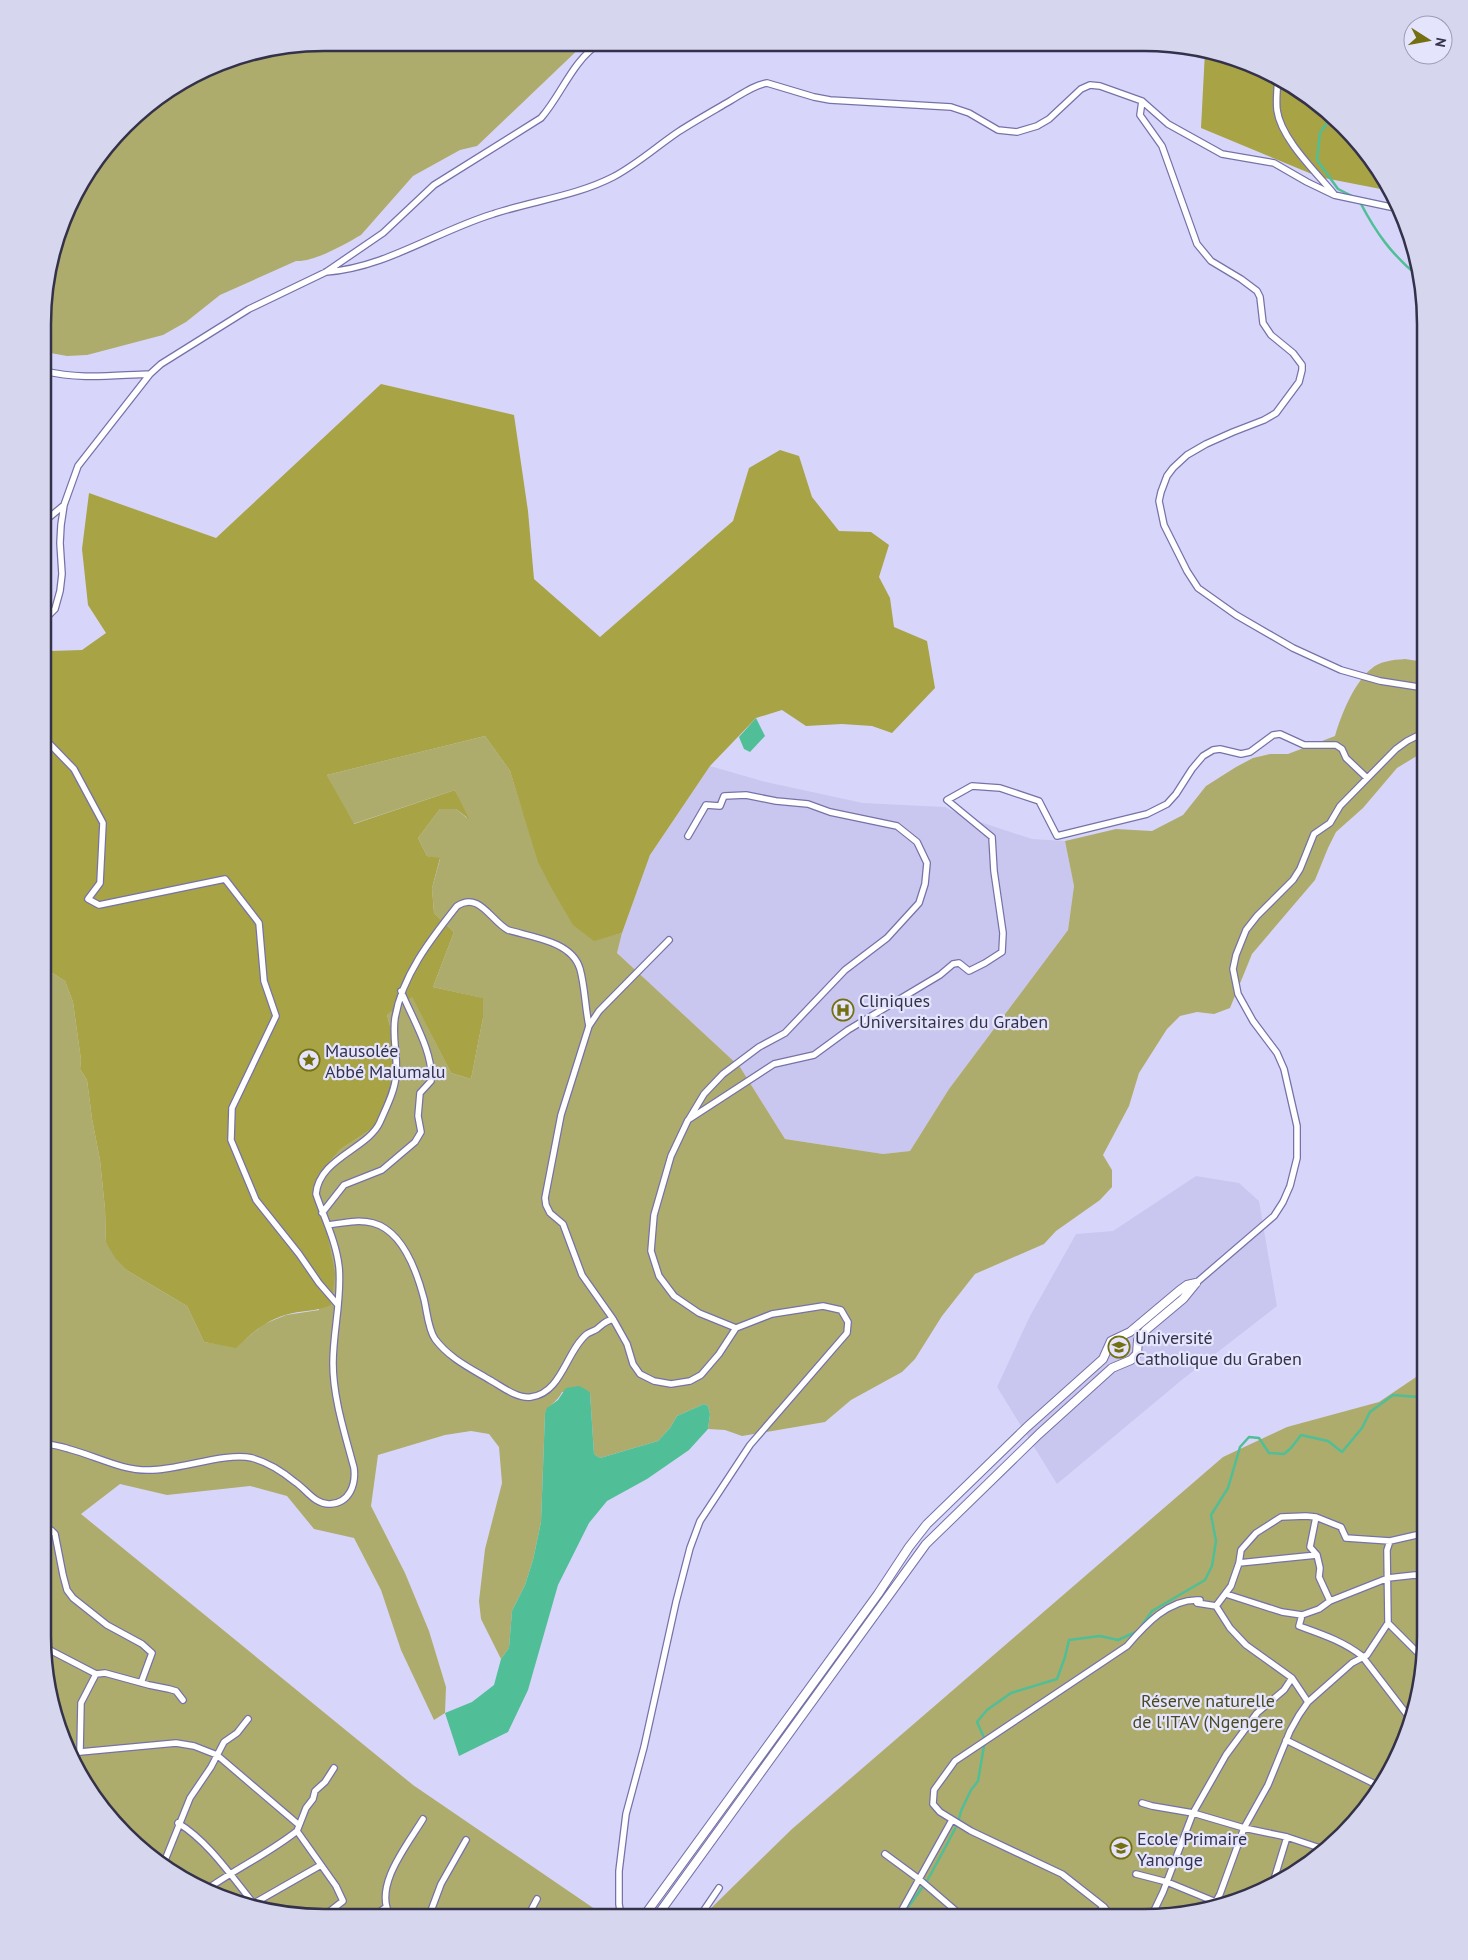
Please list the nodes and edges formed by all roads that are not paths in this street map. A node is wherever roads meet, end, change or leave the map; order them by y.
1 (589, 51) edge
2 (1278, 87) edge
3 (1142, 101) junction
4 (1334, 195) junction
5 (1390, 207) edge
6 (326, 272) junction
7 (51, 372) edge
8 (150, 374) junction
9 (64, 505) junction
10 (51, 515) edge
11 (51, 613) edge
12 (1417, 686) edge
13 (1417, 736) edge
14 (51, 745) edge
15 (1366, 777) junction
16 (688, 836) dead end
17 (669, 940) dead end
18 (401, 991) junction
19 (589, 1026) junction
20 (688, 1120) junction
21 (322, 1213) junction
22 (328, 1226) junction
23 (1196, 1283) junction
24 (338, 1304) junction
25 (613, 1319) junction
26 (736, 1328) junction
27 (1130, 1332) junction
28 (1138, 1340) junction
29 (1103, 1359) junction
30 (1112, 1368) junction
31 (51, 1445) edge
32 (1316, 1517) junction
33 (51, 1530) edge
34 (1417, 1535) edge
35 (1390, 1541) junction
36 (1316, 1555) junction
37 (1239, 1563) junction
38 (1417, 1575) edge
39 (1388, 1578) junction
40 (1226, 1594) junction
41 (1330, 1601) junction
42 (1216, 1606) junction
43 (1302, 1615) junction
44 (1388, 1623) junction
45 (52, 1651) edge
46 (1416, 1651) edge
47 (1362, 1656) junction
48 (96, 1674) junction
49 (1292, 1678) junction
50 (141, 1683) junction
51 (183, 1700) dead end
52 (1308, 1702) junction
53 (1405, 1712) edge
54 (248, 1719) dead end
55 (1286, 1740) junction
56 (80, 1752) joint
57 (218, 1755) junction
58 (334, 1768) dead end
59 (1373, 1783) edge
60 (1142, 1802) dead end
61 (1193, 1813) junction
62 (423, 1819) dead end
63 (956, 1822) junction
64 (178, 1824) junction
65 (298, 1828) junction
66 (1244, 1828) junction
67 (1288, 1837) junction
68 (466, 1840) dead end
69 (1317, 1847) edge
70 (885, 1854) dead end
71 (165, 1857) edge
72 (321, 1866) junction
73 (229, 1873) junction
74 (1136, 1874) dead end
75 (1276, 1874) edge
76 (923, 1882) junction
77 (1167, 1882) junction
78 (213, 1885) edge
79 (719, 1888) dead end
80 (247, 1897) edge
81 (1218, 1898) edge
82 (537, 1900) dead end
83 (1211, 1900) edge
84 (260, 1901) edge
85 (1104, 1906) junction
86 (385, 1908) edge
87 (1155, 1908) edge
88 (333, 1909) edge
89 (432, 1909) edge
90 (532, 1909) edge
91 (620, 1909) edge
92 (649, 1909) edge
93 (662, 1909) edge
94 (705, 1909) edge
95 (904, 1909) edge
96 (954, 1909) edge
97 (1101, 1909) edge
98 (1106, 1909) edge

1 - 6 street
2 - 4 street
3 - 4 street
3 - 6 street
3 - 12 street
4 - 5 street
6 - 8 street
7 - 8 street
8 - 9 street
9 - 10 street
9 - 11 street
13 - 15 street
14 - 24 street
15 - 20 street
15 - 23 street
16 - 20 street
17 - 19 street
18 - 19 street
18 - 21 street
18 - 21 street
19 - 25 street
20 - 26 street
21 - 22 street
22 - 24 street
22 - 25 street
23 - 27 street
23 - 28 street
24 - 31 street
25 - 26 street
26 - 91 street
27 - 28 street
27 - 29 street
28 - 30 street
29 - 30 street
29 - 92 street
30 - 93 street
32 - 35 street
32 - 36 street
32 - 37 street
33 - 50 street
34 - 35 street
35 - 39 street
36 - 37 street
36 - 41 street
37 - 40 street
38 - 39 street
39 - 41 street
39 - 44 street
40 - 42 street
40 - 43 street
41 - 43 street
42 - 49 street
42 - 63 street
43 - 47 street
44 - 46 street
44 - 47 street
45 - 48 street
47 - 52 street
47 - 53 street
48 - 50 street
48 - 56 street
49 - 52 street
49 - 61 street
50 - 51 street
52 - 55 street
54 - 57 street
55 - 59 street
55 - 66 street
56 - 57 street
57 - 64 street
57 - 65 street
58 - 65 street
60 - 61 street
61 - 66 street
61 - 77 street
62 - 86 street
63 - 76 street
63 - 85 street
64 - 71 street
64 - 73 street
65 - 72 street
65 - 73 street
66 - 67 street
66 - 81 street
67 - 69 street
67 - 75 street
68 - 89 street
70 - 76 street
72 - 84 street
72 - 88 street
73 - 78 street
73 - 80 street
74 - 77 street
76 - 95 street
76 - 96 street
77 - 83 street
77 - 87 street
79 - 94 street
82 - 90 street
85 - 97 street
85 - 98 street

